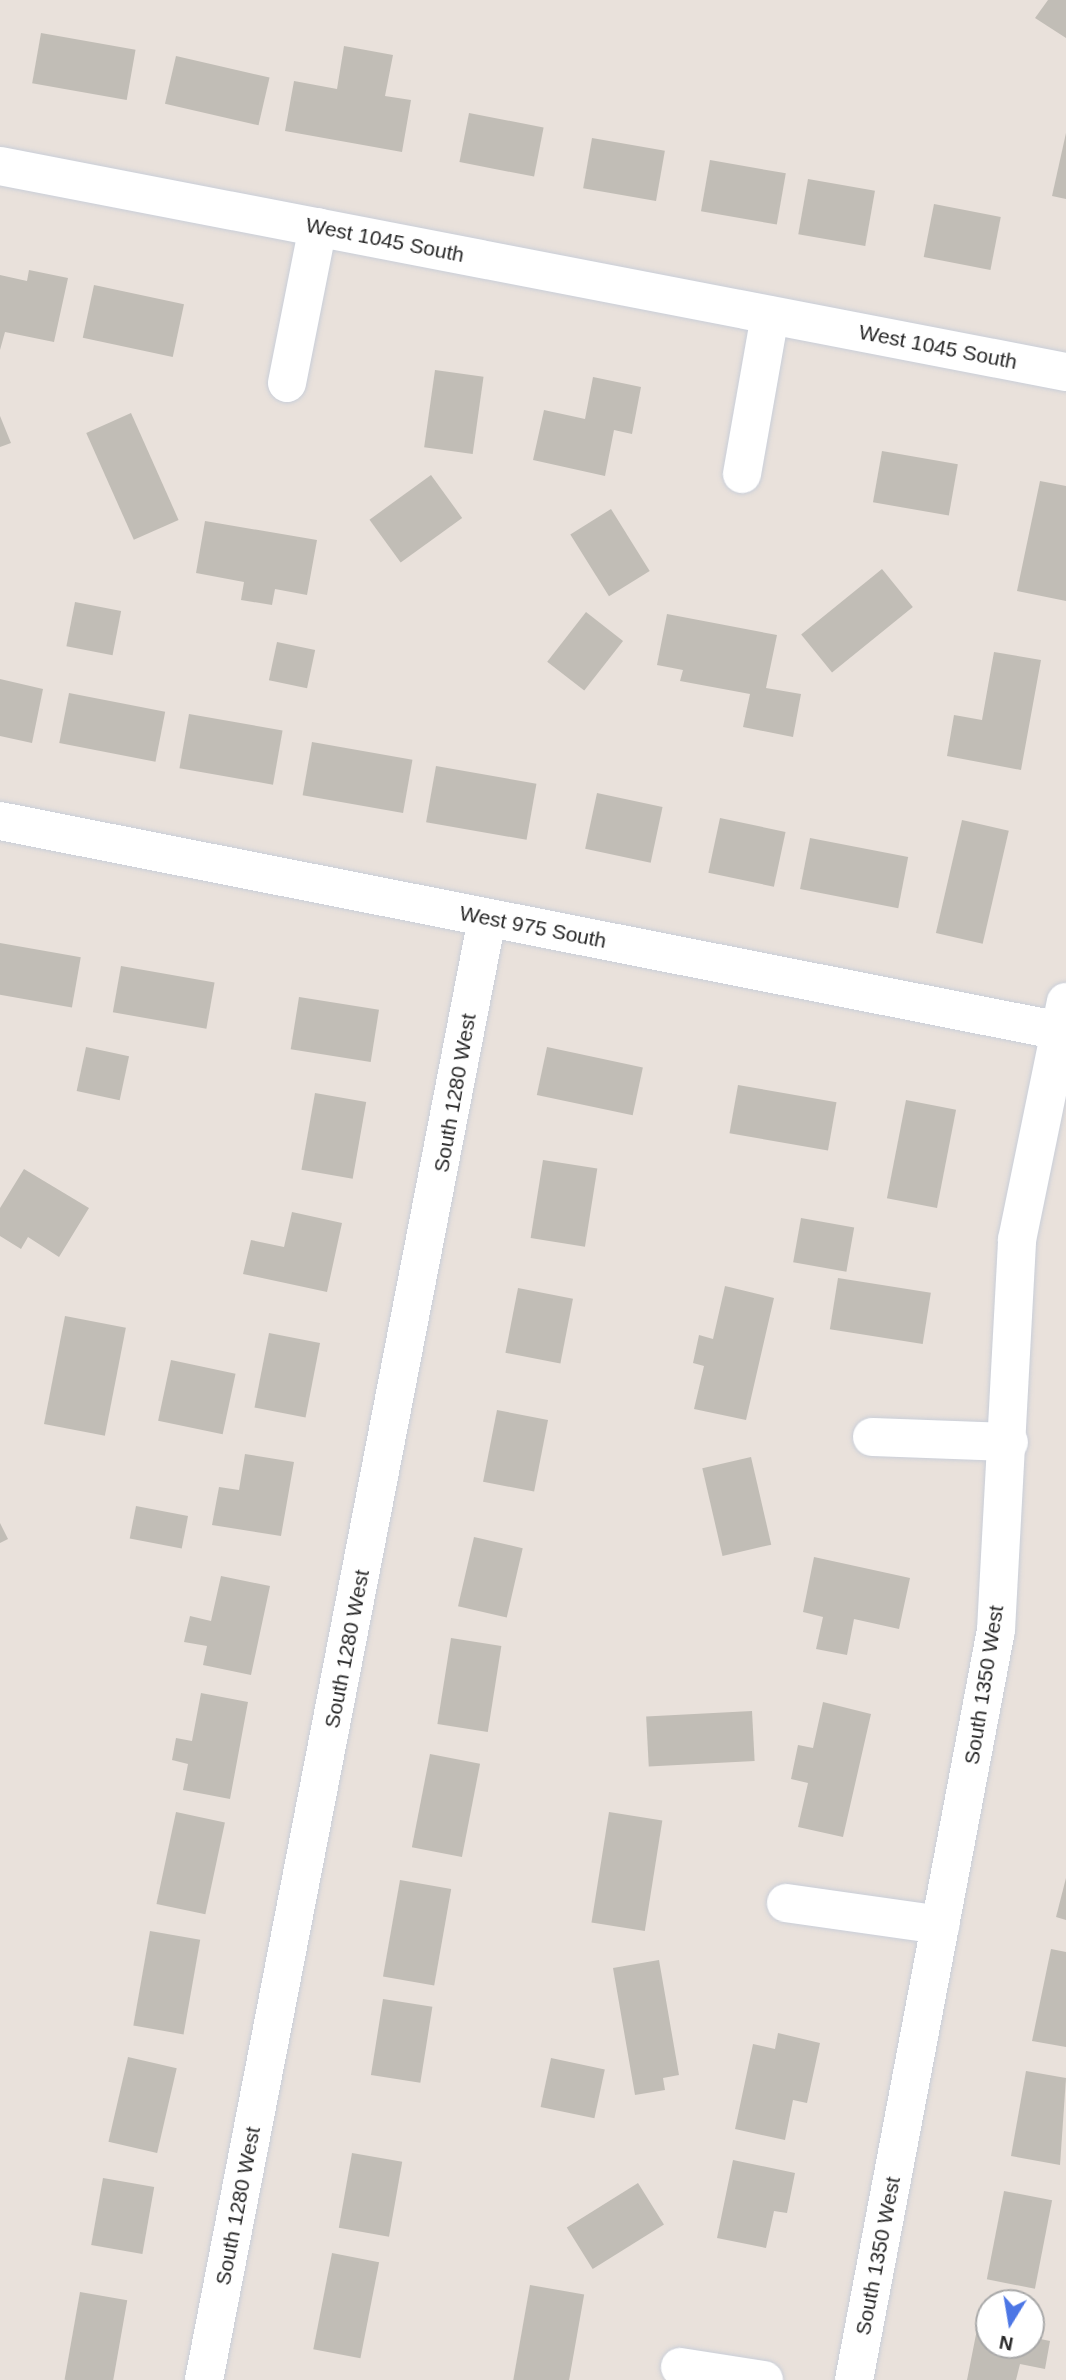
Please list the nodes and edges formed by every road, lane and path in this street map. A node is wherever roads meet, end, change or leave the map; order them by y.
1 (0, 166) edge
2 (318, 227) junction
3 (769, 315) junction
4 (1066, 372) edge
5 (287, 383) dead end
6 (742, 474) dead end
7 (0, 821) edge
8 (487, 918) junction
9 (1064, 1022) edge
10 (872, 1437) dead end
11 (1009, 1442) junction
12 (786, 1903) dead end
13 (940, 1925) junction
14 (680, 2367) dead end
15 (204, 2380) edge
16 (764, 2380) edge
17 (854, 2380) edge

1 - 2 street, West 1045 South
2 - 3 street, West 1045 South
2 - 5 street
3 - 4 street, West 1045 South
3 - 6 street
7 - 8 street, West 975 South
8 - 9 street, West 975 South
8 - 15 street, South 1280 West
9 - 11 street, South 1350 West
10 - 11 street
11 - 13 street, South 1350 West
12 - 13 street
13 - 17 street, South 1350 West
14 - 16 street

